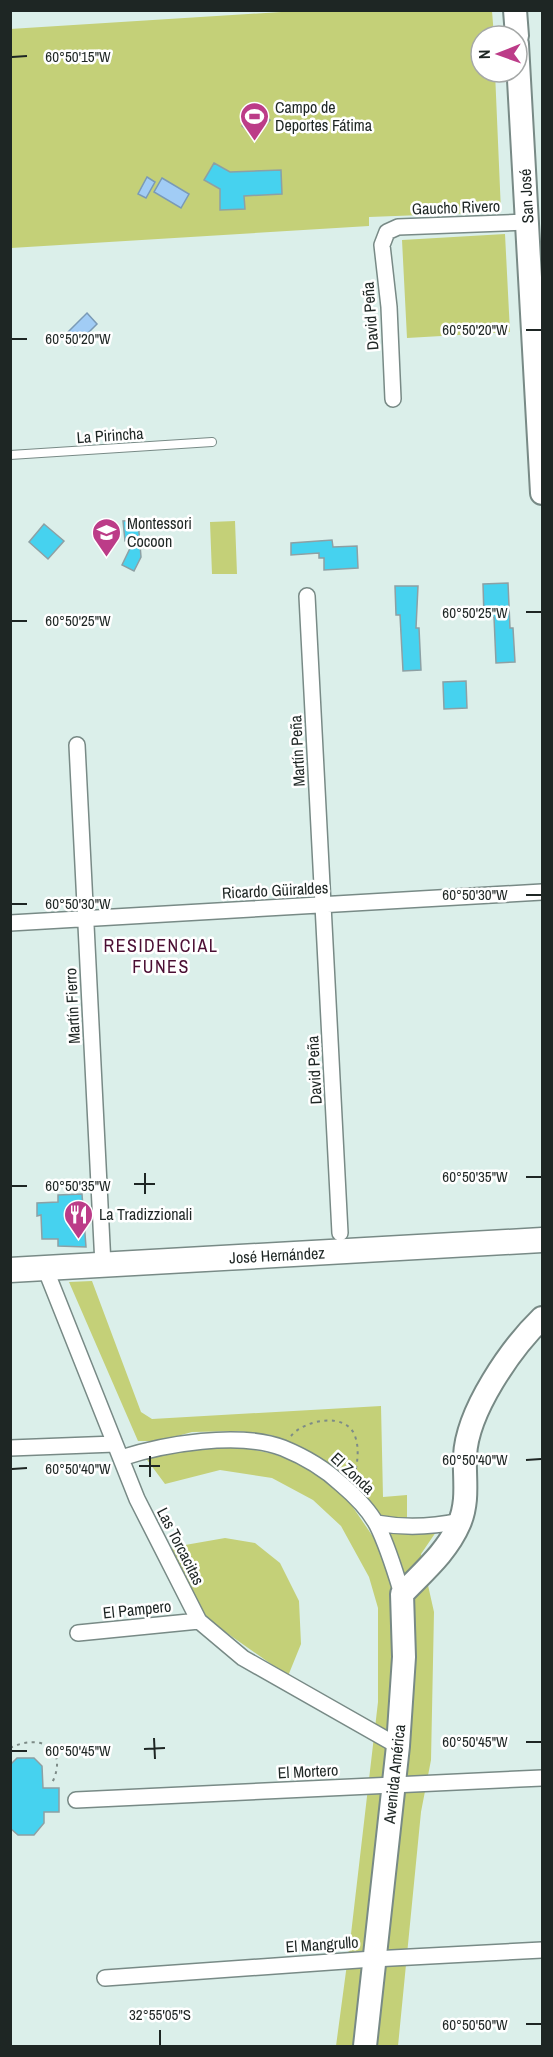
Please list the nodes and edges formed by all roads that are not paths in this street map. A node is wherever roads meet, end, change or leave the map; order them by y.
1 (519, 84) edge
2 (527, 222) junction
3 (387, 232) joint
4 (537, 277) edge
5 (539, 361) edge
6 (393, 399) dead end
7 (212, 442) dead end
8 (10, 455) edge
9 (543, 493) edge
10 (307, 596) dead end
11 (77, 745) dead end
12 (543, 892) edge
13 (323, 905) junction
14 (86, 919) junction
15 (10, 923) edge
16 (340, 1233) dead end
17 (543, 1240) edge
18 (104, 1265) junction
19 (45, 1268) junction
20 (10, 1270) edge
21 (543, 1318) edge
22 (114, 1444) junction
23 (10, 1448) edge
24 (121, 1458) junction
25 (460, 1521) junction
26 (376, 1523) junction
27 (402, 1594) junction
28 (199, 1621) junction
29 (78, 1633) dead end
30 (398, 1746) junction
31 (543, 1778) edge
32 (394, 1786) junction
33 (76, 1800) dead end
34 (543, 1950) edge
35 (373, 1959) junction
36 (105, 1978) dead end
37 (364, 2046) edge

1 - 2 street, San José
2 - 3 street, Gaucho Rivero
2 - 4 street, San José
3 - 6 street, David Peña
4 - 5 street, San José
5 - 9 street, San José
7 - 8 lane, La Pirincha
10 - 13 street, Martín Peña
11 - 14 street, Martín Fierro
12 - 13 street, Ricardo Güiraldes
13 - 14 street, Ricardo Güiraldes
13 - 16 street, David Peña
14 - 15 street, Ricardo Güiraldes
14 - 18 street, Martín Fierro
17 - 18 main road, José Hernández
18 - 19 main road, José Hernández
19 - 20 main road, José Hernández
19 - 22 street, Las Torcacitas
21 - 25 street
22 - 23 street
22 - 24 street, Las Torcacitas
24 - 26 street, El Zonda
24 - 28 street, Las Torcacitas
25 - 26 street
25 - 27 street
26 - 27 street, El Zonda
27 - 30 street, Avenida América
28 - 29 street, El Pampero
28 - 30 street, Las Torcacitas
30 - 32 street, Avenida América
31 - 32 street, El Mortero
32 - 33 street, El Mortero
32 - 35 street, Avenida América
34 - 35 street, El Mangrullo
35 - 36 street, El Mangrullo
35 - 37 street, Avenida América

